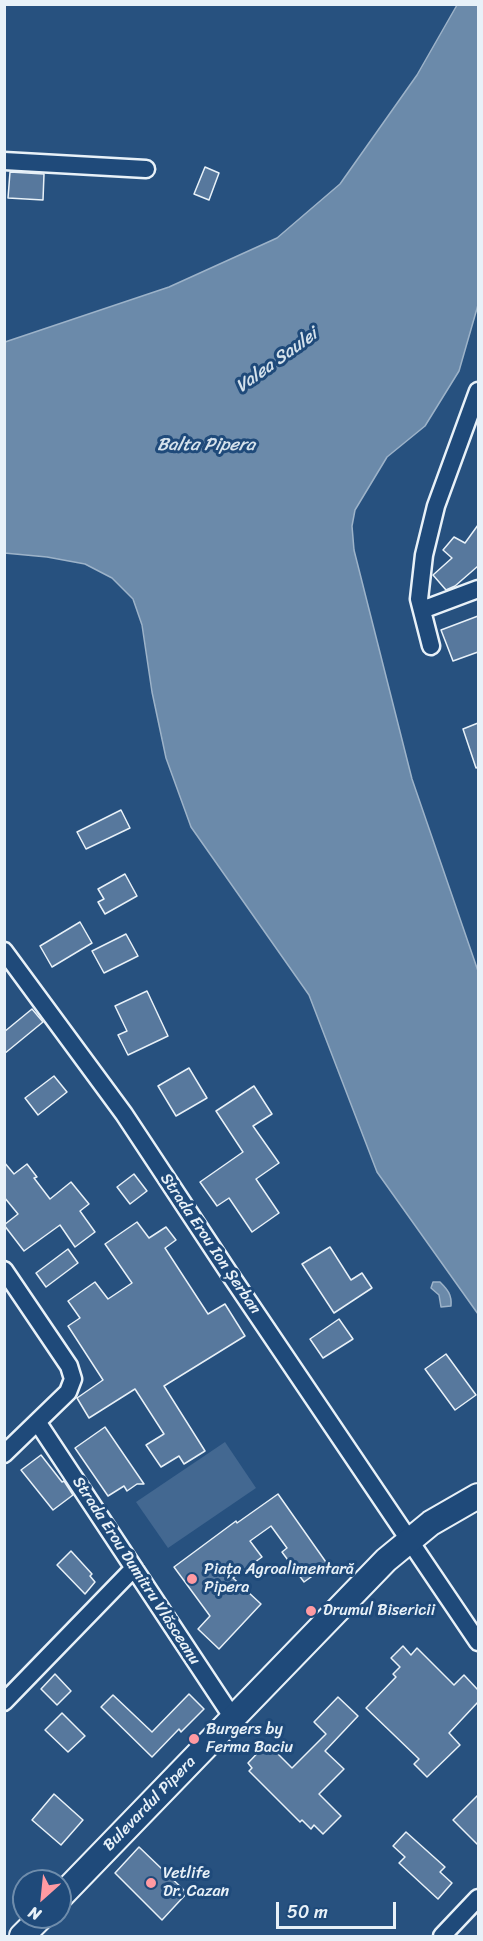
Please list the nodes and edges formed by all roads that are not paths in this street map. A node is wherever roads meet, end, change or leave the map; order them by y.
1 (4, 161) edge
2 (146, 169) dead end
3 (478, 391) edge
4 (478, 589) edge
5 (422, 610) junction
6 (431, 646) dead end
7 (4, 951) edge
8 (4, 1270) edge
9 (38, 1423) junction
10 (4, 1454) edge
11 (478, 1496) edge
12 (409, 1541) junction
13 (134, 1568) junction
14 (478, 1642) edge
15 (4, 1702) edge
16 (233, 1718) junction
17 (72, 1885) edge
18 (478, 1898) edge
19 (442, 1936) edge

1 - 2 street
3 - 5 street
4 - 5 street
5 - 6 street
7 - 12 street, Strada Erou Ion Șerban
8 - 9 street
9 - 10 street
9 - 13 street, Strada Erou Dumitru Vlăsceanu
11 - 12 main road, Bulevardul Pipera
12 - 14 street
12 - 16 main road, Bulevardul Pipera
13 - 15 street
13 - 16 street, Strada Erou Dumitru Vlăsceanu
16 - 17 main road, Bulevardul Pipera
18 - 19 street

